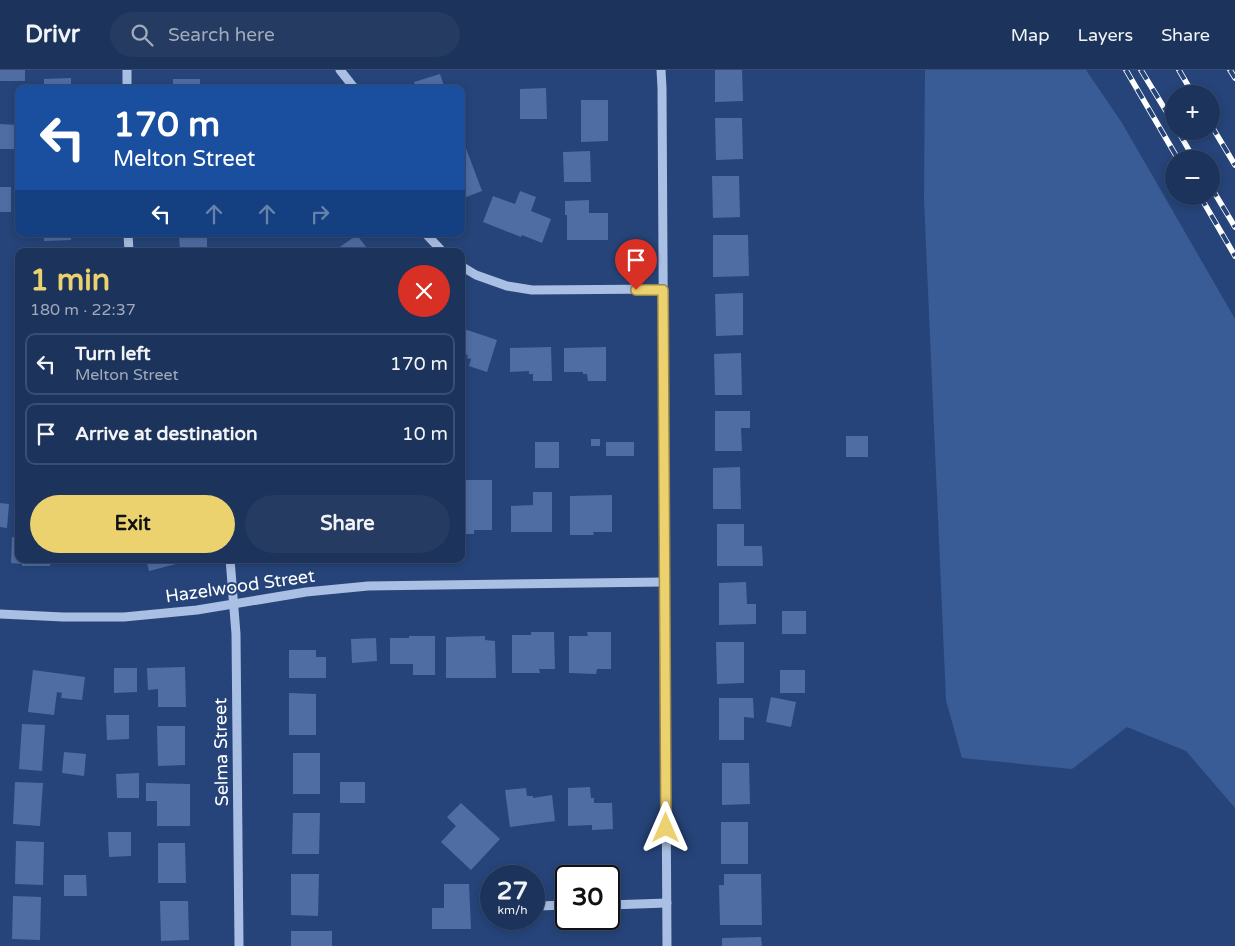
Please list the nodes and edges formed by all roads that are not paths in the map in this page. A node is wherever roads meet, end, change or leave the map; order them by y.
1 (127, 70) edge
2 (340, 70) edge
3 (661, 70) edge
4 (127, 85) edge
5 (352, 85) edge
6 (429, 237) edge
7 (439, 248) edge
8 (465, 268) edge
9 (663, 290) junction
10 (230, 563) edge
11 (664, 582) junction
12 (234, 605) junction
13 (0, 614) edge
14 (667, 903) junction
15 (620, 905) edge
16 (239, 946) edge
17 (667, 946) edge

1 - 4 street
2 - 5 street
3 - 9 street
6 - 7 street
8 - 9 street
9 - 11 street
10 - 12 street, Selma Street
11 - 12 street, Hazelwood Street
11 - 14 street
12 - 13 street, Hazelwood Street
12 - 16 street, Selma Street
14 - 15 street
14 - 17 street

